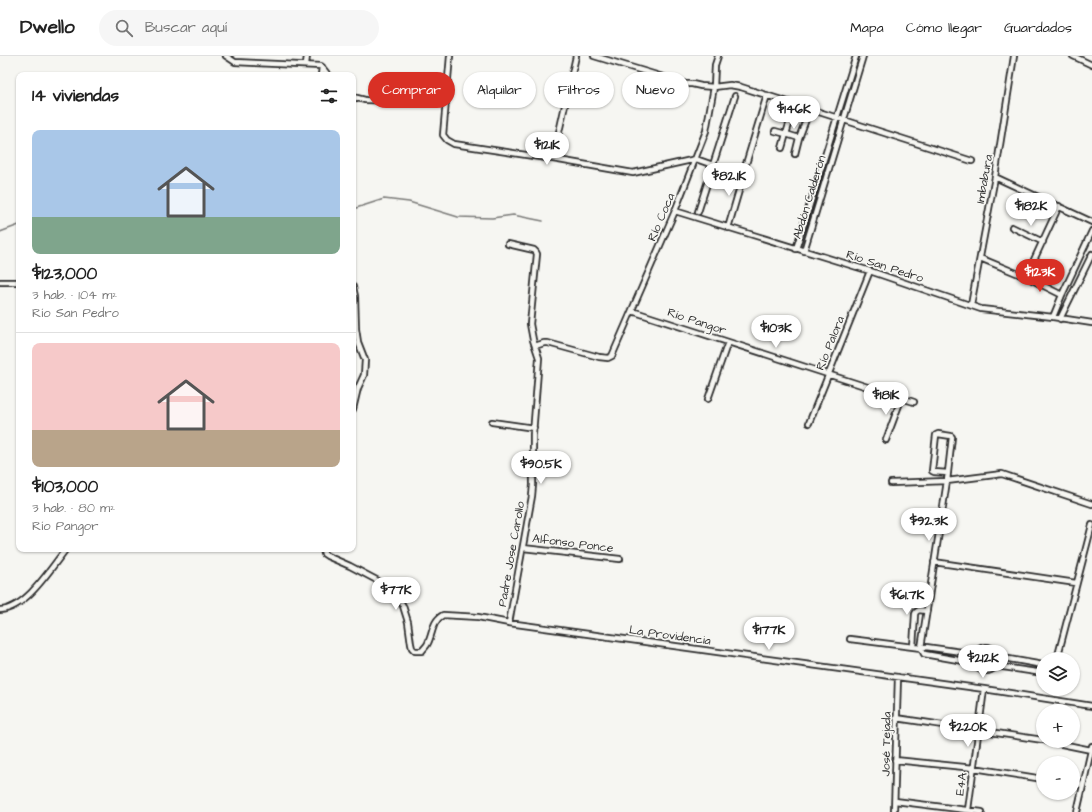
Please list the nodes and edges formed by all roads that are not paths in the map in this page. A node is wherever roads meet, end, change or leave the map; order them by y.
1 (226, 56) edge
2 (307, 56) edge
3 (450, 56) edge
4 (576, 56) edge
5 (594, 56) edge
6 (718, 56) edge
7 (856, 56) edge
8 (863, 56) edge
9 (1014, 56) edge
10 (1073, 56) edge
11 (1085, 58) edge
12 (306, 64) junction
13 (1092, 65) edge
14 (322, 66) junction
15 (321, 72) edge
16 (326, 72) edge
17 (449, 72) edge
18 (714, 87) junction
19 (767, 95) junction
20 (735, 96) dead end
21 (356, 98) edge
22 (368, 100) edge
23 (446, 108) edge
24 (810, 109) junction
25 (793, 112) dead end
26 (837, 118) junction
27 (843, 120) junction
28 (775, 131) dead end
29 (786, 134) junction
30 (799, 138) junction
31 (782, 148) dead end
32 (795, 154) dead end
33 (552, 159) junction
34 (696, 159) junction
35 (972, 161) dead end
36 (746, 164) dead end
37 (714, 165) junction
38 (745, 170) dead end
39 (995, 177) junction
40 (1060, 206) junction
41 (675, 211) junction
42 (698, 212) dead end
43 (1092, 222) edge
44 (728, 228) junction
45 (1012, 228) dead end
46 (1092, 231) edge
47 (1043, 242) junction
48 (508, 244) dead end
49 (796, 249) junction
50 (804, 251) junction
51 (1092, 254) edge
52 (980, 258) junction
53 (870, 271) junction
54 (1026, 277) junction
55 (0, 282) edge
56 (16, 282) edge
57 (1062, 295) junction
58 (971, 305) junction
59 (632, 311) junction
60 (1053, 317) junction
61 (1060, 319) junction
62 (1092, 323) edge
63 (356, 329) edge
64 (728, 342) junction
65 (535, 346) junction
66 (828, 374) junction
67 (356, 396) edge
68 (902, 397) junction
69 (708, 399) dead end
70 (914, 402) dead end
71 (492, 422) dead end
72 (809, 423) dead end
73 (534, 428) junction
74 (886, 440) dead end
75 (948, 473) junction
76 (947, 481) junction
77 (891, 482) dead end
78 (1092, 504) edge
79 (1092, 525) edge
80 (522, 548) junction
81 (64, 552) edge
82 (324, 552) edge
83 (620, 559) dead end
84 (934, 562) junction
85 (1076, 584) junction
86 (0, 610) edge
87 (927, 611) junction
88 (509, 623) junction
89 (850, 639) dead end
90 (913, 647) junction
91 (921, 648) junction
92 (1059, 652) edge
93 (976, 654) junction
94 (998, 657) junction
95 (975, 663) junction
96 (1036, 663) edge
97 (996, 666) junction
98 (1036, 672) edge
99 (898, 677) junction
100 (984, 688) junction
101 (1092, 706) edge
102 (896, 718) junction
103 (979, 730) junction
104 (1036, 739) edge
105 (1080, 746) edge
106 (1092, 748) edge
107 (895, 760) junction
108 (974, 768) junction
109 (1036, 778) edge
110 (1080, 784) edge
111 (1083, 785) junction
112 (895, 801) junction
113 (968, 810) junction
114 (894, 812) edge
115 (982, 812) edge
116 (1077, 812) edge

1 - 12 street
2 - 12 street
3 - 17 street
4 - 33 street
5 - 18 street
6 - 18 street, Río Coca
7 - 26 street, Abdón Calderón
8 - 27 street, Abdón Calderón
9 - 39 street, Imbabura
10 - 11 street
11 - 13 street
12 - 14 street
14 - 15 street
14 - 16 street
18 - 19 street
18 - 34 street, Río Coca
19 - 24 street
19 - 36 street
20 - 37 street
21 - 22 street
23 - 33 street
24 - 26 street
24 - 30 street
25 - 29 street
26 - 27 street
26 - 49 street, Abdón Calderón
27 - 35 street
27 - 50 street, Abdón Calderón
28 - 29 street
29 - 30 street
29 - 31 street
30 - 32 street
33 - 34 street
34 - 37 street
34 - 41 street, Río Coca
37 - 42 street
38 - 44 street
39 - 40 street
39 - 52 street, Imbabura
40 - 43 street
40 - 47 street
41 - 44 street, Río San Pedro
41 - 59 street, Río Coca
44 - 49 street, Río San Pedro
45 - 47 street
46 - 57 street
47 - 54 street
48 - 65 street, Padre Jose Carollo
49 - 50 street, Río San Pedro
50 - 53 street, Río San Pedro
51 - 61 street
52 - 54 street
52 - 58 street, Imbabura
53 - 58 street, Río San Pedro
53 - 66 street, Río Palora
54 - 57 street
55 - 56 street
57 - 60 street
58 - 60 street, Río San Pedro
59 - 64 street, Río Pangor
59 - 65 street, Río Coca
60 - 61 street, Río San Pedro
61 - 62 street, Río San Pedro
63 - 67 street
64 - 66 street, Río Pangor
64 - 69 street
65 - 73 street, Padre Jose Carollo
66 - 68 street, Río Pangor
66 - 72 street, Río Palora
68 - 70 street, Río Pangor
68 - 74 street
71 - 73 street
73 - 80 street, Padre Jose Carollo
75 - 75 street
75 - 76 street
76 - 77 street
76 - 78 street
76 - 84 street
79 - 85 street
80 - 83 street, Alfonso Ponce
80 - 88 street, Padre Jose Carollo
81 - 86 street
82 - 88 street, La Providencia
84 - 85 street
84 - 87 street
85 - 92 street
87 - 90 street
87 - 91 street
88 - 99 street, La Providencia
89 - 90 street
90 - 91 street
91 - 93 street
91 - 95 street
93 - 94 street
93 - 95 street
94 - 96 street
94 - 97 street
95 - 97 street
97 - 98 street
99 - 100 street, La Providencia
99 - 102 street, José Tejada
100 - 101 street, La Providencia
100 - 103 street, E4A
102 - 103 street
102 - 107 street, José Tejada
103 - 104 street
103 - 108 street, E4A
105 - 106 street
106 - 111 street
107 - 108 street
107 - 112 street, José Tejada
108 - 109 street
108 - 113 street, E4A
110 - 111 street
111 - 116 street
112 - 113 street
112 - 114 street, José Tejada
113 - 115 street

